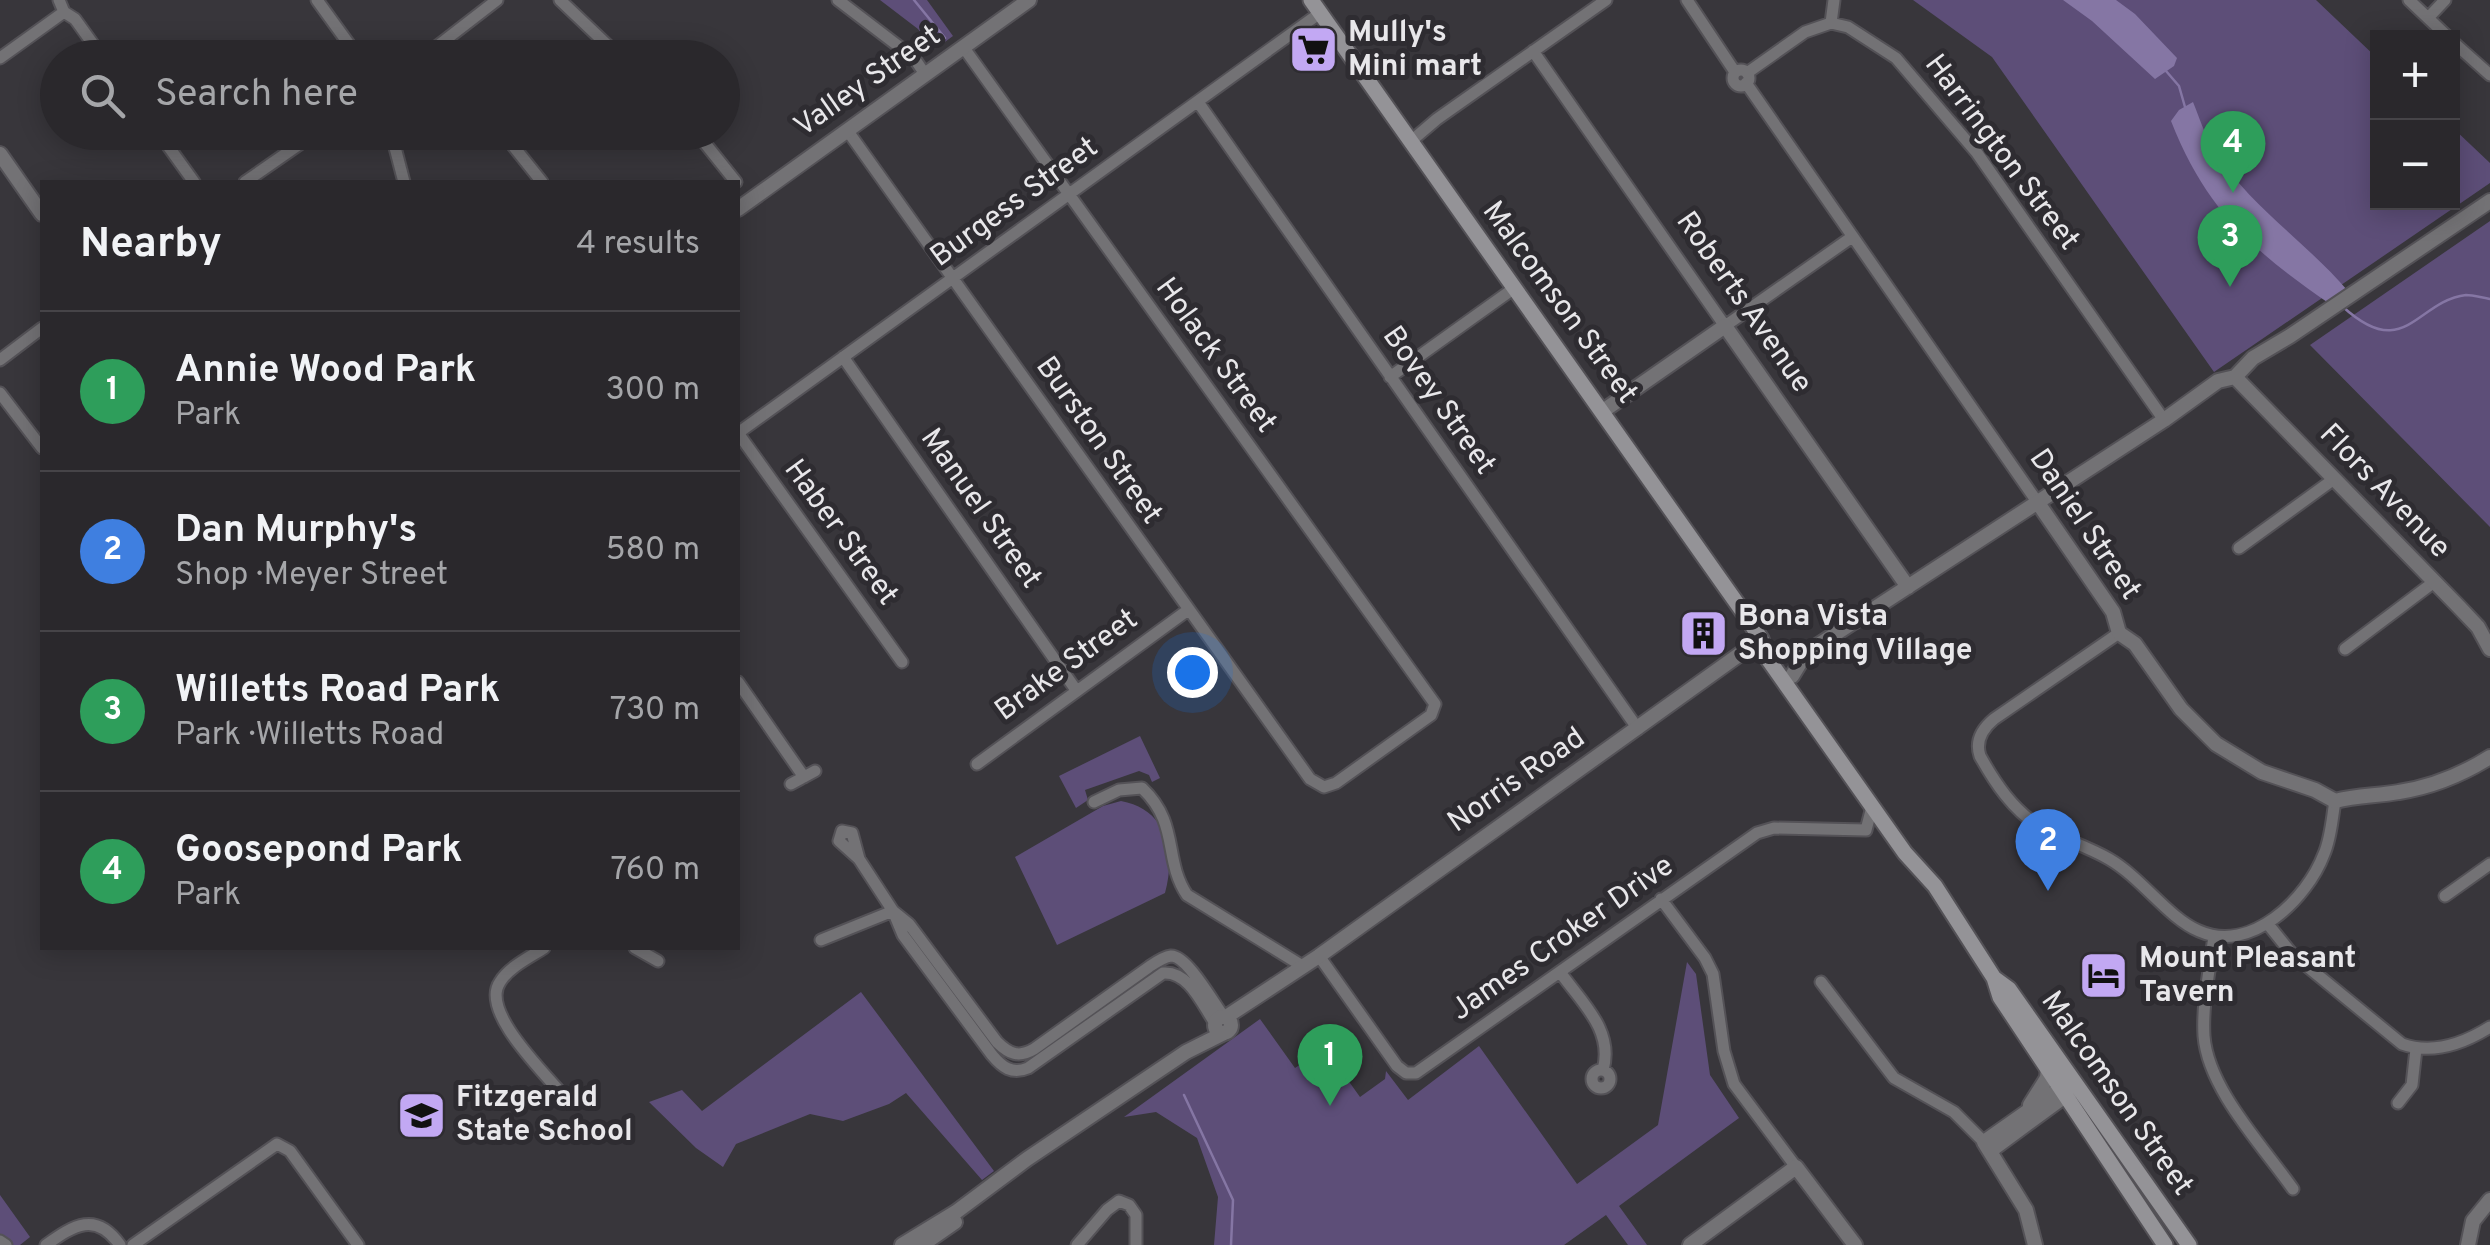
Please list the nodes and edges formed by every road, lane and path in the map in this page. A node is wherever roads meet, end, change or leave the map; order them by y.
1 (317, 0) edge
2 (497, 0) edge
3 (560, 0) edge
4 (838, 0) edge
5 (1029, 0) edge
6 (1606, 0) edge
7 (1688, 0) edge
8 (1834, 0) edge
9 (2410, 0) edge
10 (2445, 0) edge
11 (1315, 4) edge
12 (61, 6) edge
13 (2428, 18) junction
14 (1831, 24) junction
15 (2441, 30) edge
16 (90, 40) edge
17 (346, 40) edge
18 (453, 40) edge
19 (602, 40) edge
20 (2460, 47) edge
21 (964, 48) junction
22 (1534, 51) junction
23 (0, 58) edge
24 (925, 74) junction
25 (2490, 75) edge
26 (1743, 76) junction
27 (1198, 102) junction
28 (847, 130) junction
29 (1410, 142) junction
30 (171, 150) edge
31 (290, 150) edge
32 (396, 150) edge
33 (516, 150) edge
34 (710, 150) edge
35 (0, 154) edge
36 (193, 180) edge
37 (247, 180) edge
38 (403, 180) edge
39 (540, 180) edge
40 (734, 180) edge
41 (1068, 196) junction
42 (2490, 201) edge
43 (744, 204) edge
44 (40, 211) edge
45 (1852, 237) junction
46 (952, 279) junction
47 (1513, 288) junction
48 (1725, 326) junction
49 (40, 330) edge
50 (843, 358) junction
51 (0, 360) edge
52 (1390, 376) junction
53 (2237, 381) junction
54 (0, 393) edge
55 (1602, 412) junction
56 (2164, 420) junction
57 (740, 432) edge
58 (740, 436) edge
59 (40, 445) edge
60 (2334, 479) junction
61 (2038, 503) junction
62 (2239, 548) dead end
63 (2434, 582) junction
64 (1908, 587) junction
65 (1188, 610) junction
66 (2120, 632) junction
67 (1761, 639) junction
68 (2345, 648) dead end
69 (2490, 649) edge
70 (902, 662) dead end
71 (1792, 676) junction
72 (740, 685) edge
73 (1076, 690) junction
74 (1638, 729) junction
75 (2490, 757) edge
76 (976, 764) dead end
77 (1310, 779) joint
78 (791, 784) dead end
79 (1094, 802) dead end
80 (2335, 802) junction
81 (1872, 807) junction
82 (859, 859) dead end
83 (2490, 864) edge
84 (1920, 866) junction
85 (2445, 896) dead end
86 (1661, 899) junction
87 (893, 911) junction
88 (2267, 923) junction
89 (2214, 936) junction
90 (821, 940) dead end
91 (541, 950) edge
92 (639, 950) edge
93 (1320, 956) junction
94 (1163, 959) junction
95 (658, 960) dead end
96 (1304, 967) junction
97 (1560, 972) junction
98 (1166, 973) junction
99 (1994, 978) junction
100 (1142, 979) junction
101 (1822, 982) dead end
102 (1205, 999) junction
103 (1222, 1024) junction
104 (2490, 1027) edge
105 (981, 1030) junction
106 (2416, 1049) junction
107 (1007, 1051) junction
108 (1037, 1054) junction
109 (998, 1062) junction
110 (2048, 1067) junction
111 (1603, 1070) dead end
112 (1157, 1072) junction
113 (2070, 1087) junction
114 (568, 1100) dead end
115 (2398, 1103) dead end
116 (2024, 1114) junction
117 (1987, 1147) junction
118 (1796, 1167) junction
119 (2293, 1188) dead end
120 (2490, 1200) edge
121 (46, 1245) edge
122 (120, 1245) edge
123 (134, 1245) edge
124 (358, 1245) edge
125 (902, 1245) edge
126 (922, 1245) edge
127 (1077, 1245) edge
128 (1136, 1245) edge
129 (1690, 1245) edge
130 (1855, 1245) edge
131 (2035, 1245) edge
132 (2166, 1245) edge
133 (2189, 1245) edge
134 (2468, 1245) edge

1 - 17 street
2 - 18 street
3 - 19 street
4 - 24 street
5 - 21 street, Valley Street
6 - 22 street
7 - 26 street, Daniel Street
8 - 14 street
9 - 13 street
10 - 13 street
11 - 27 street, Burgess Street
11 - 29 main road, Malcomson Street
12 - 16 street
12 - 23 street
13 - 15 street
14 - 26 street
14 - 56 street, Harrington Street
20 - 25 street
21 - 24 street, Valley Street
21 - 41 street, Holack Street
22 - 29 street
22 - 48 street, Roberts Avenue
24 - 28 street, Valley Street
26 - 45 street, Daniel Street
27 - 41 street, Burgess Street
27 - 52 street, Bovey Street
28 - 43 street, Valley Street
28 - 46 street, Burston Street
29 - 47 main road, Malcomson Street
30 - 36 street
31 - 37 street
32 - 38 street
33 - 39 street
34 - 40 street
35 - 44 street
41 - 46 street, Burgess Street
41 - 77 street, Holack Street
42 - 53 street
45 - 48 street
45 - 61 street, Daniel Street
46 - 50 street, Burgess Street
46 - 65 street, Burston Street
47 - 52 street
47 - 55 main road, Malcomson Street
48 - 55 street
48 - 64 street, Roberts Avenue
49 - 51 street
50 - 57 street, Burgess Street
50 - 73 street, Manuel Street
52 - 74 street, Bovey Street
53 - 56 street
53 - 60 street, Flors Avenue
54 - 59 street
55 - 67 main road, Malcomson Street
56 - 61 street
58 - 70 street, Haber Street
60 - 62 street
60 - 63 street, Flors Avenue
61 - 64 street
61 - 66 street, Daniel Street
63 - 68 street
63 - 69 street, Flors Avenue
64 - 71 street
65 - 73 street, Brake Street
65 - 77 street, Burston Street
66 - 80 street, Daniel Street
66 - 89 street
67 - 71 main road, Malcomson Street
67 - 74 street, Norris Road
67 - 81 main road, Malcomson Street
71 - 84 main road, Malcomson Street
72 - 78 street
73 - 76 street, Brake Street
74 - 93 street, Norris Road
75 - 80 street
79 - 96 street
80 - 88 street
81 - 84 main road, Malcomson Street
81 - 86 street, James Croker Drive
82 - 87 street
83 - 85 street
84 - 99 main road, Malcomson Street
86 - 97 street, James Croker Drive
86 - 118 street
87 - 90 street
87 - 105 street
88 - 89 street
88 - 106 street
89 - 119 street
91 - 114 street
92 - 95 street
93 - 96 street, Norris Road
93 - 97 street, James Croker Drive
94 - 98 street
94 - 100 street
94 - 102 street
96 - 103 street, Norris Road
97 - 111 street
98 - 100 street
98 - 102 street
99 - 110 main road, Malcomson Street
99 - 113 main road, Malcomson Street
100 - 108 street
101 - 117 street
102 - 103 street
103 - 112 street, Norris Road
104 - 106 street
105 - 107 street
105 - 109 street
106 - 115 street
107 - 108 street
107 - 109 street
108 - 109 street
110 - 113 main road, Malcomson Street
110 - 116 street
112 - 125 street, Norris Road
112 - 126 street, Norris Road
113 - 116 street
113 - 117 street
113 - 132 main road, Malcomson Street
113 - 133 main road, Malcomson Street
116 - 117 street
117 - 131 street
118 - 129 street
118 - 130 street
120 - 134 street
121 - 122 street
123 - 124 street
127 - 128 street

